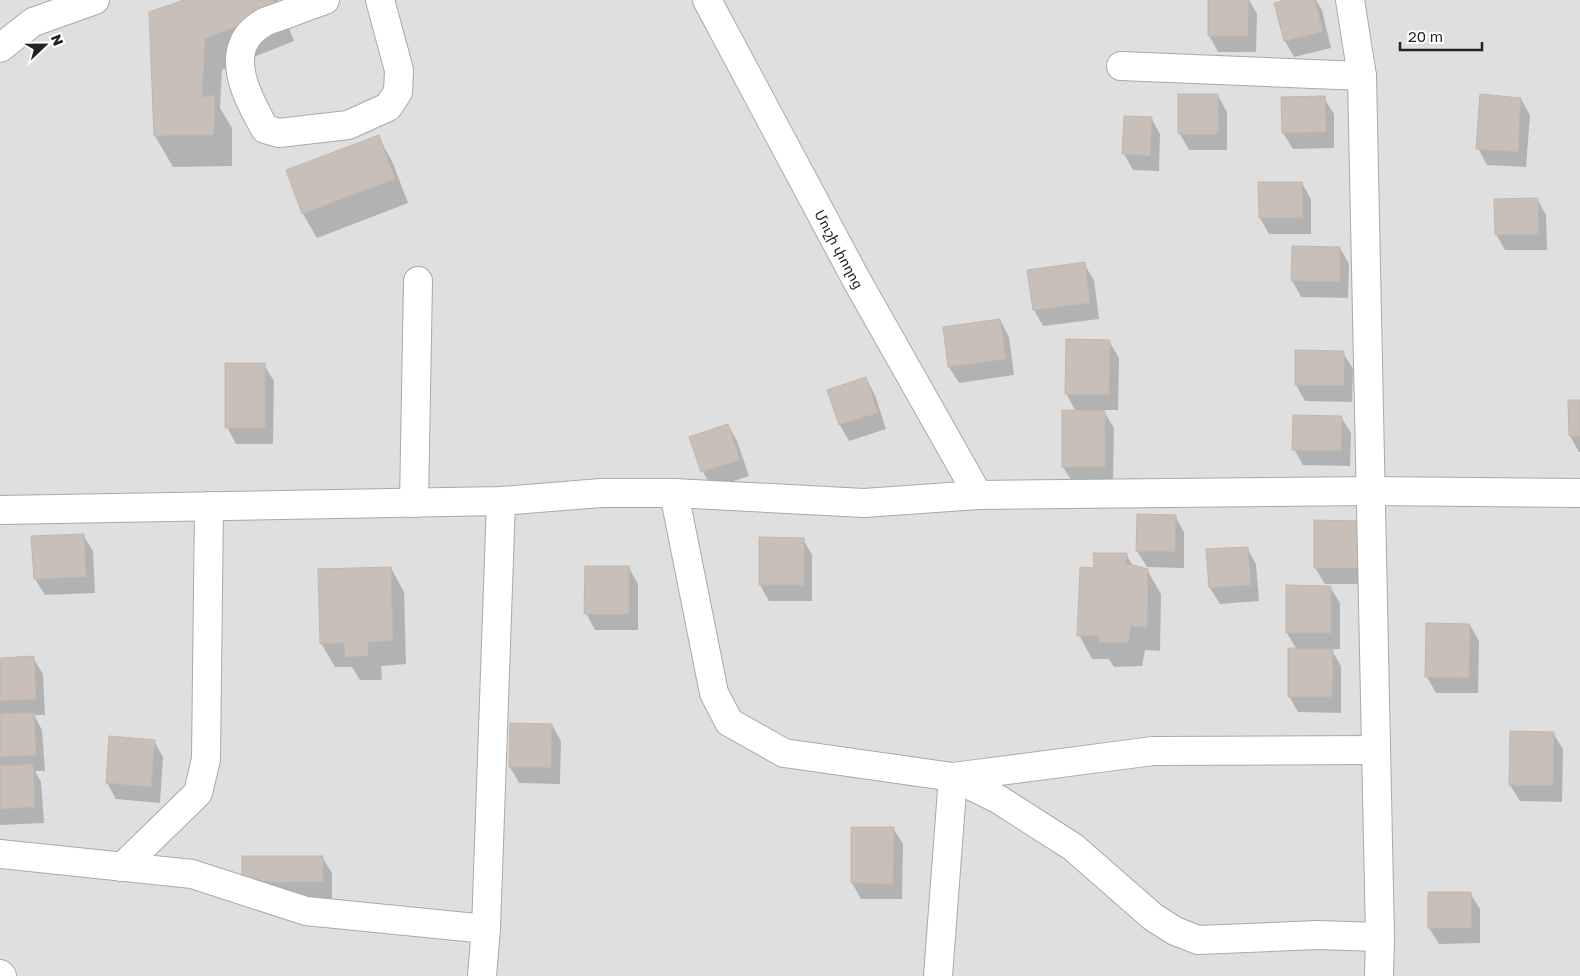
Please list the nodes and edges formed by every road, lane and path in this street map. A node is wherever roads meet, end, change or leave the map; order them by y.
1 (95, 0) edge
2 (325, 0) edge
3 (380, 0) edge
4 (707, 0) edge
5 (1350, 0) edge
6 (35, 11) edge
7 (0, 48) edge
8 (1121, 66) dead end
9 (1362, 76) junction
10 (418, 281) dead end
11 (1371, 491) junction
12 (674, 493) junction
13 (1580, 493) edge
14 (978, 495) junction
15 (501, 501) junction
16 (414, 503) junction
17 (209, 506) junction
18 (0, 510) edge
19 (1376, 750) junction
20 (953, 777) junction
21 (0, 854) edge
22 (122, 867) junction
23 (486, 929) junction
24 (1380, 937) junction
25 (482, 976) edge
26 (938, 976) edge
27 (1379, 976) edge

1 - 6 street
2 - 3 street
4 - 14 street, Մուշի փողոց
5 - 9 street
6 - 7 street
8 - 9 street
9 - 11 street
10 - 16 street
11 - 13 street
11 - 14 street
11 - 19 street
12 - 14 street
12 - 15 street
12 - 20 street
15 - 16 street
15 - 23 street
16 - 17 street
17 - 18 street
17 - 22 street
19 - 20 street
19 - 24 street
20 - 24 street
20 - 26 street
21 - 22 street
22 - 23 street
23 - 25 street
24 - 27 street

